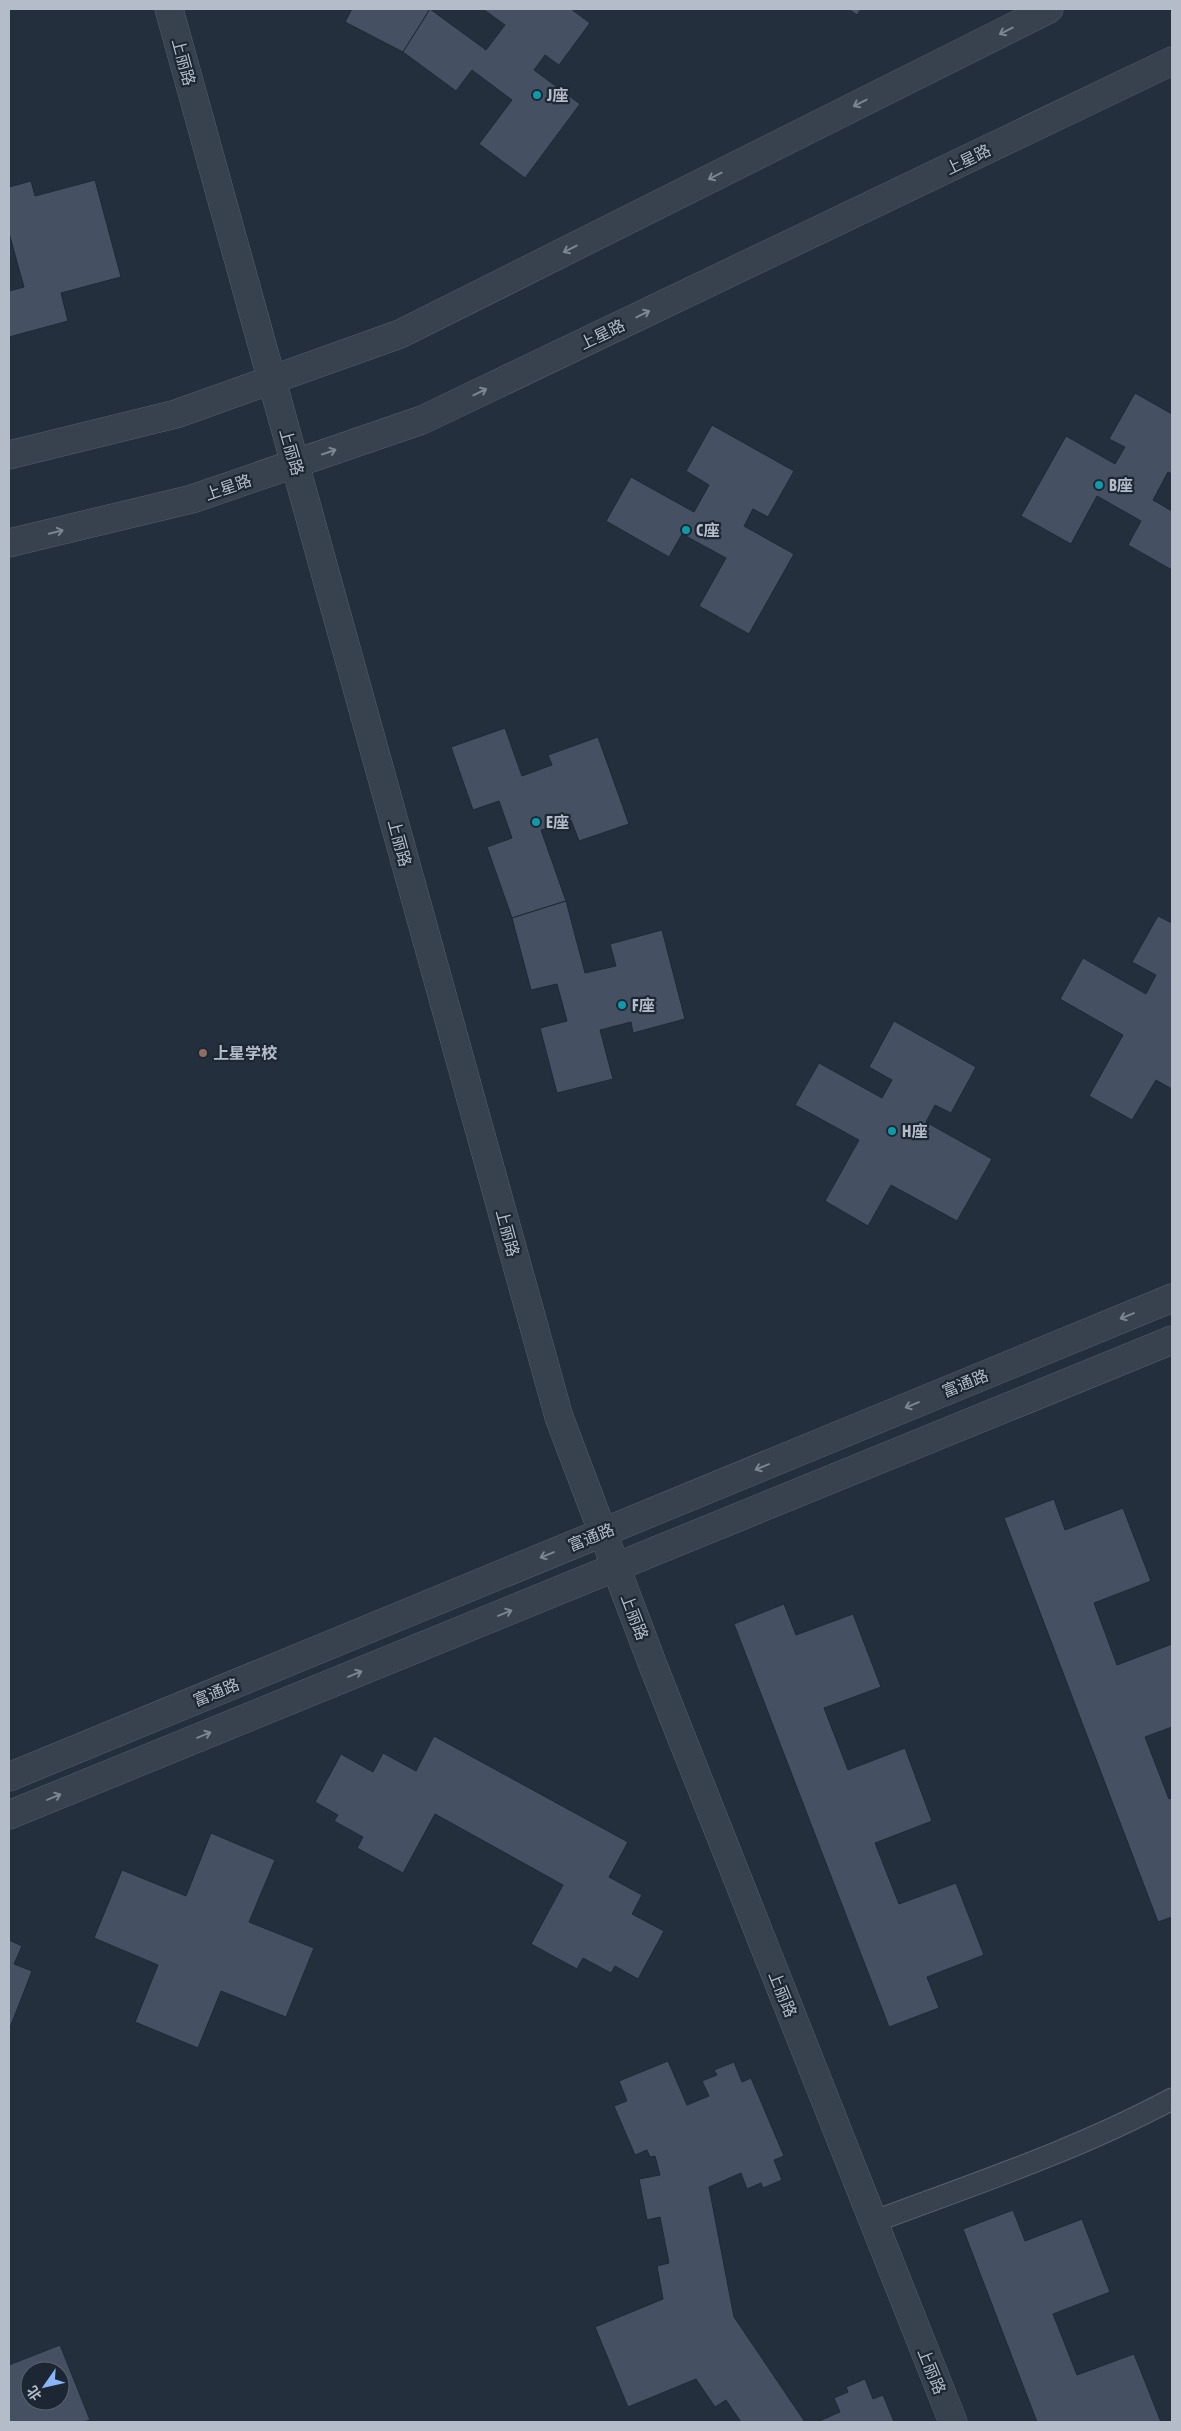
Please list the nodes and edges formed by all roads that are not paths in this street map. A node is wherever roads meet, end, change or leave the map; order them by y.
1 (169, 9) edge
2 (1049, 9) edge
3 (1172, 61) edge
4 (272, 380) junction
5 (9, 455) edge
6 (295, 464) junction
7 (9, 543) edge
8 (1172, 1298) edge
9 (1172, 1340) edge
10 (603, 1532) junction
11 (616, 1567) junction
12 (9, 1777) edge
13 (9, 1815) edge
14 (1172, 2099) edge
15 (873, 2222) junction
16 (953, 2422) edge

1 - 4 street, 上丽路
2 -> 4 street
6 -> 3 street, 上星路
4 - 5 street
4 - 6 street, 上丽路
7 -> 6 street, 上星路
6 - 10 street, 上丽路
8 -> 10 street, 富通路
9 - 11 street
10 - 11 street, 上丽路
10 -> 12 street, 富通路
13 -> 11 street
11 - 15 street, 上丽路
14 - 15 lane
15 - 16 street, 上丽路

